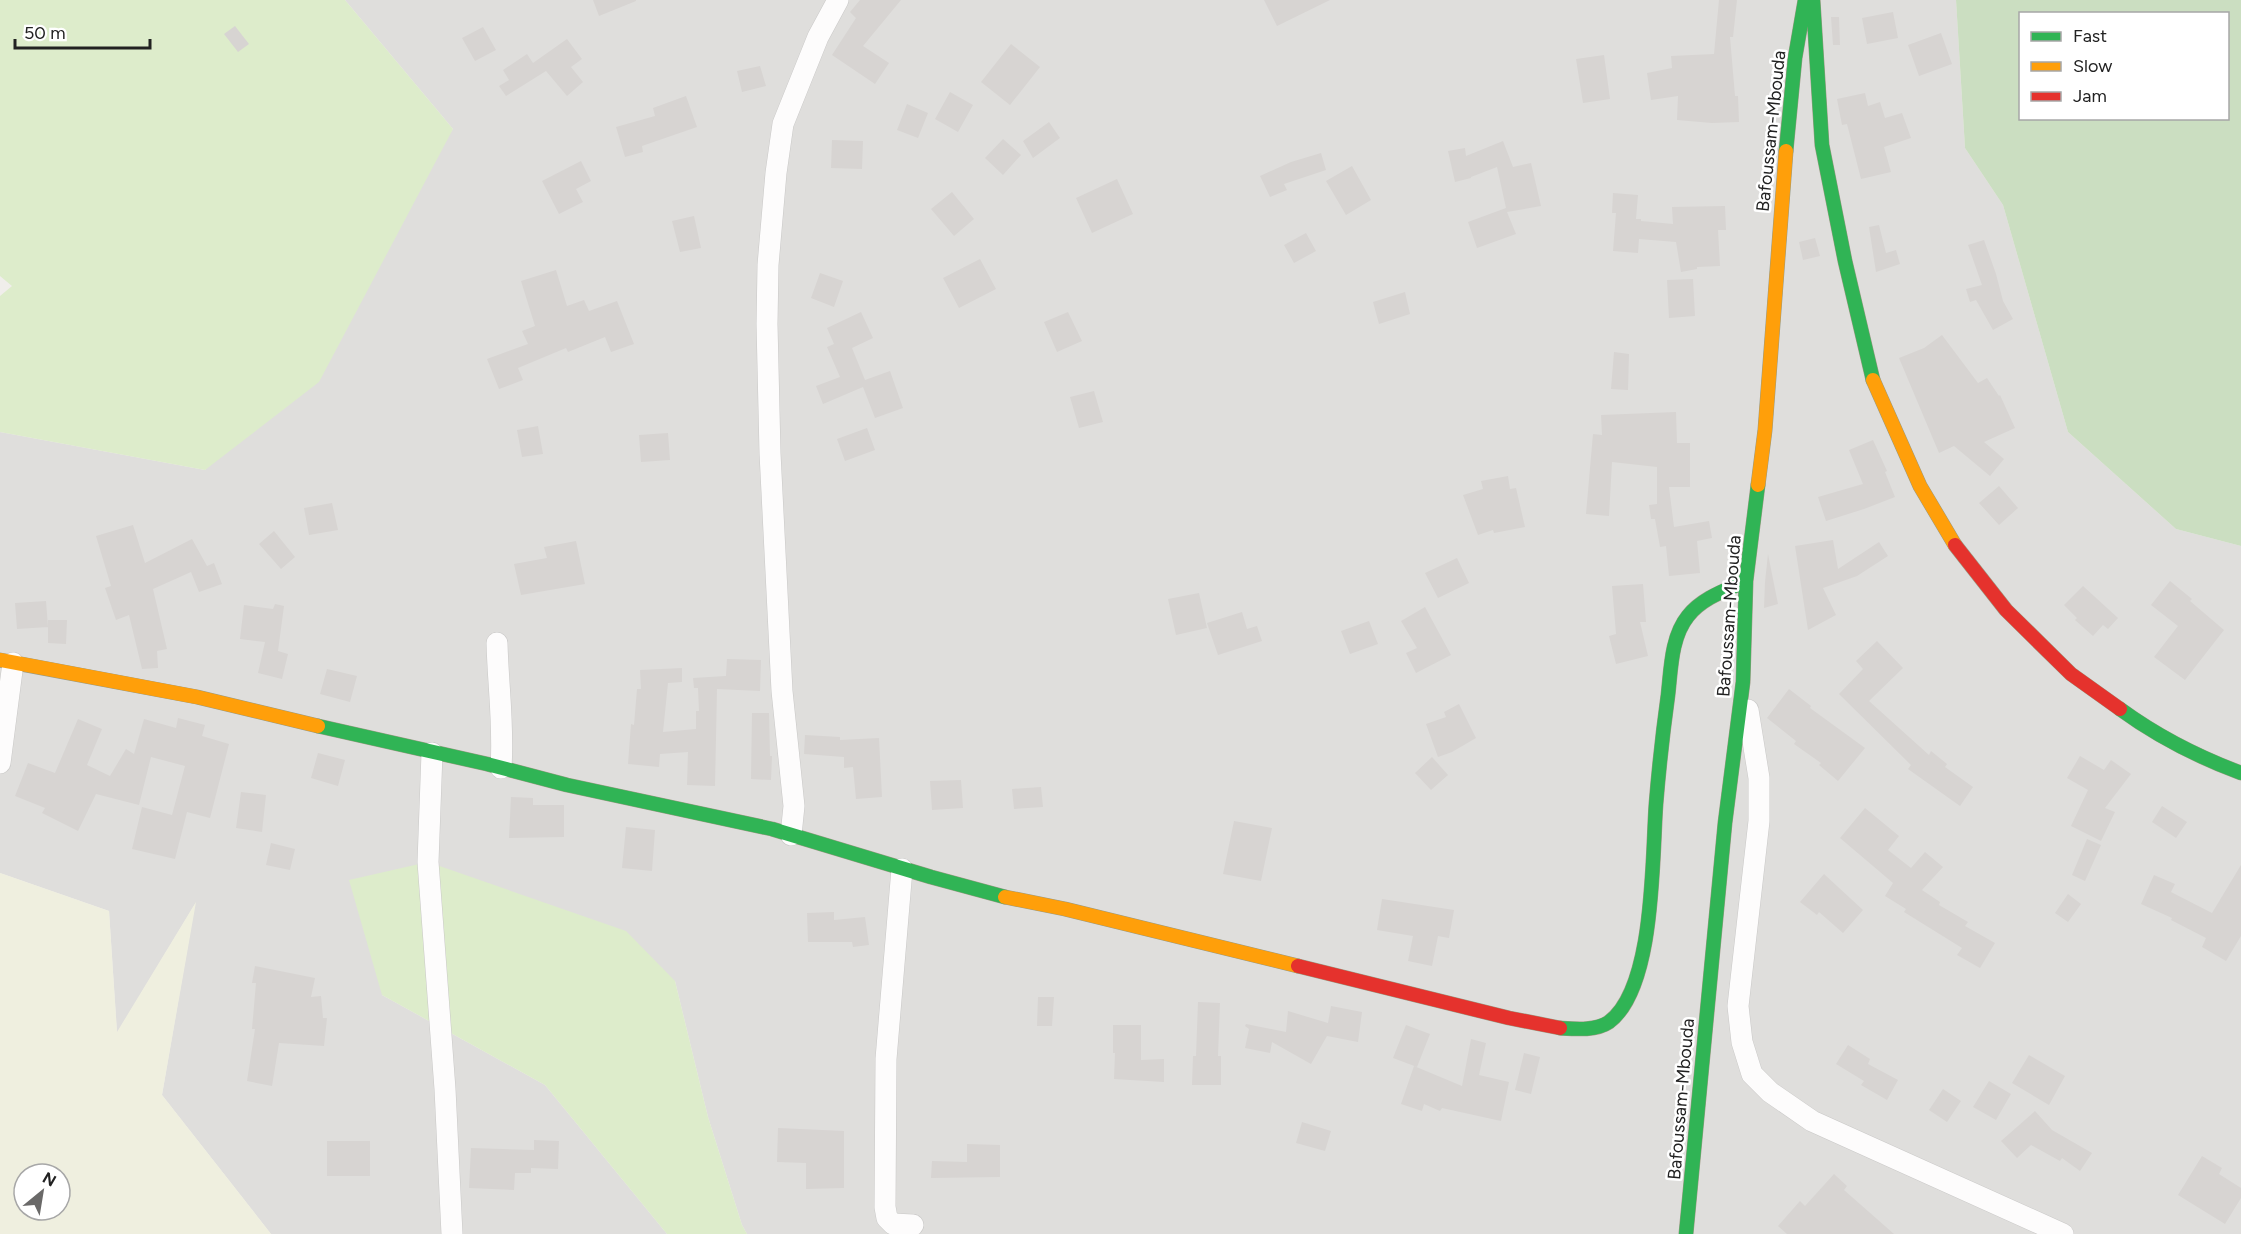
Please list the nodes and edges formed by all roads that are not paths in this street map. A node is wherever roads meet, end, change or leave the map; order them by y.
1 (827, 0) edge
2 (838, 0) edge
3 (1805, 0) edge
4 (1813, 0) edge
5 (822, 30) junction
6 (1746, 581) junction
7 (497, 643) dead end
8 (6, 661) edge
9 (1743, 682) junction
10 (432, 753) junction
11 (0, 763) edge
12 (501, 768) junction
13 (2241, 773) edge
14 (791, 835) junction
15 (902, 868) junction
16 (913, 1225) dead end
17 (452, 1234) edge
18 (1686, 1234) edge
19 (2063, 1234) edge

1 - 5 street
2 - 5 street
3 - 6 main road, Bafoussam-Mbouda
4 - 13 main road
5 - 14 street
6 - 9 main road, Bafoussam-Mbouda
6 - 15 main road
7 - 12 street
8 - 10 main road
8 - 11 street
9 - 18 main road, Bafoussam-Mbouda
9 - 19 street
10 - 12 main road
10 - 17 street
12 - 14 main road
14 - 15 main road
15 - 16 street

